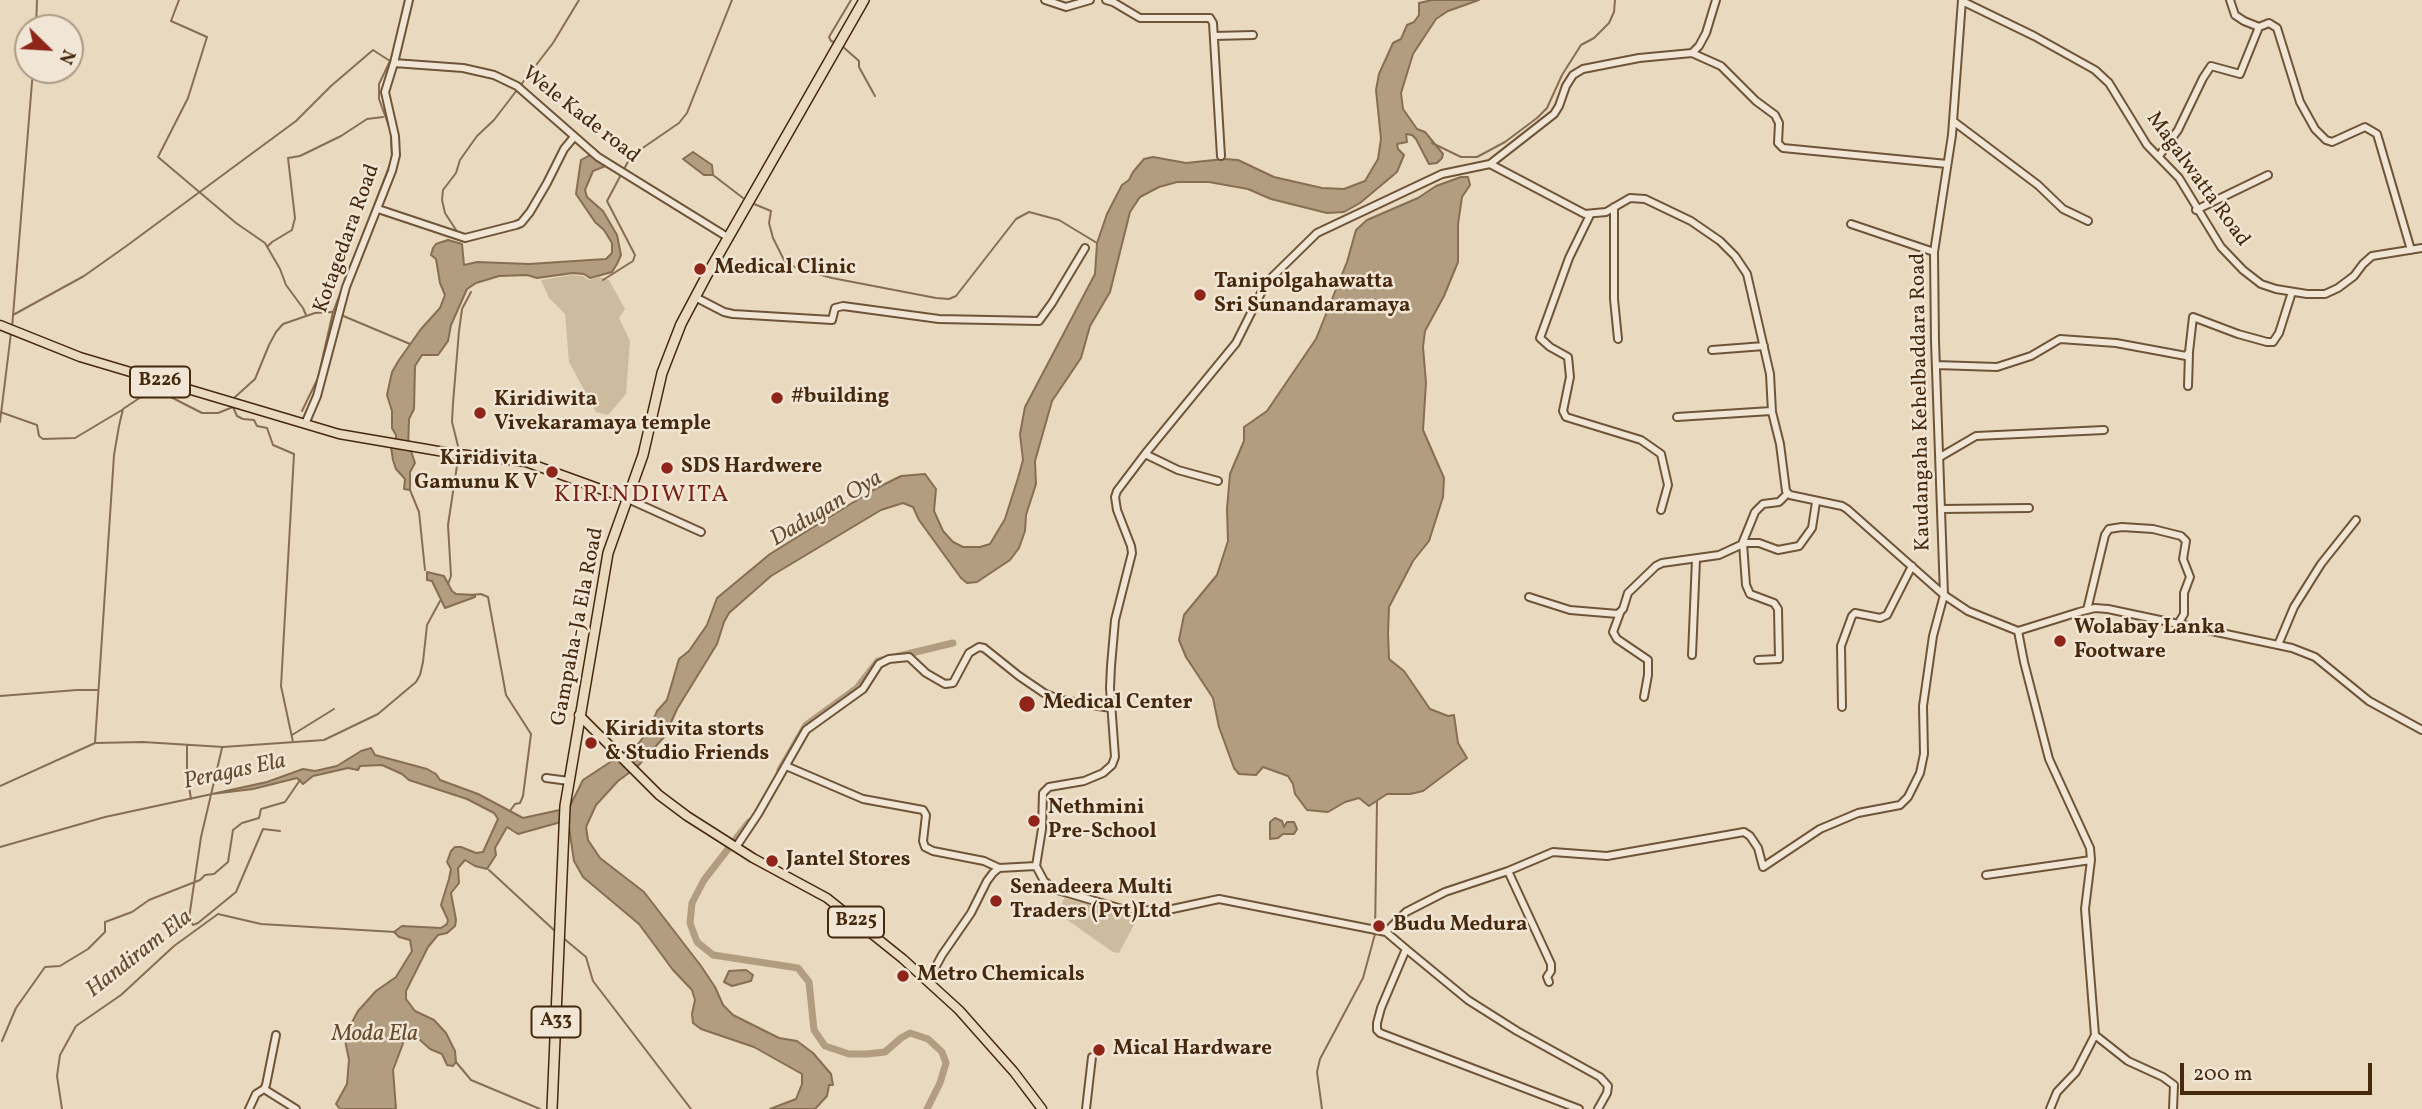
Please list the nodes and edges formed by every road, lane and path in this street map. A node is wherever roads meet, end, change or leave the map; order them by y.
1 (409, 0) edge
2 (864, 0) edge
3 (1045, 0) edge
4 (1090, 0) edge
5 (1106, 0) edge
6 (1716, 0) edge
7 (1962, 0) edge
8 (2230, 0) edge
9 (2259, 27) junction
10 (1253, 35) dead end
11 (1214, 36) junction
12 (1692, 53) junction
13 (394, 63) junction
14 (1953, 121) junction
15 (574, 137) junction
16 (1221, 156) dead end
17 (2159, 156) junction
18 (1490, 164) junction
19 (1947, 164) junction
20 (2267, 175) dead end
21 (1614, 207) junction
22 (378, 209) junction
23 (2196, 210) junction
24 (1590, 215) junction
25 (2088, 221) dead end
26 (1850, 224) dead end
27 (729, 238) junction
28 (1085, 248) dead end
29 (2422, 248) edge
30 (2411, 250) junction
31 (1934, 251) junction
32 (2292, 292) junction
33 (695, 297) junction
34 (9, 329) edge
35 (1618, 338) dead end
36 (1764, 346) junction
37 (1712, 350) dead end
38 (2189, 354) junction
39 (1936, 365) junction
40 (2188, 386) dead end
41 (1772, 411) junction
42 (1677, 417) dead end
43 (305, 424) junction
44 (2104, 430) dead end
45 (1145, 454) junction
46 (1940, 457) junction
47 (1218, 481) dead end
48 (1788, 493) junction
49 (628, 499) junction
50 (1816, 502) junction
51 (1942, 509) junction
52 (2029, 509) dead end
53 (1661, 510) dead end
54 (2356, 520) dead end
55 (701, 532) dead end
56 (1743, 544) junction
57 (1696, 559) junction
58 (1912, 566) junction
59 (1944, 596) junction
60 (1529, 597) dead end
61 (2087, 610) junction
62 (1621, 611) junction
63 (2178, 624) junction
64 (2018, 631) junction
65 (2278, 645) junction
66 (1692, 655) dead end
67 (1758, 660) dead end
68 (1644, 698) dead end
69 (1842, 707) dead end
70 (1111, 708) junction
71 (579, 715) junction
72 (2422, 730) edge
73 (786, 766) junction
74 (546, 778) dead end
75 (569, 781) junction
76 (736, 847) junction
77 (2091, 860) junction
78 (1035, 866) junction
79 (999, 868) junction
80 (1508, 871) junction
81 (1986, 875) dead end
82 (1386, 932) junction
83 (1406, 949) junction
84 (928, 981) junction
85 (1549, 982) dead end
86 (2095, 1034) junction
87 (276, 1035) dead end
88 (1092, 1057) dead end
89 (264, 1089) junction
90 (249, 1109) edge
91 (296, 1109) edge
92 (552, 1109) edge
93 (1042, 1109) edge
94 (1086, 1109) edge
95 (1579, 1109) edge
96 (1598, 1109) edge
97 (2050, 1109) edge
98 (2173, 1109) edge

1 - 13 street, Kotagedara Road
2 - 27 highway, Gampaha-Ja Ela Road / A33
3 - 4 street
5 - 11 street
6 - 12 street
7 - 14 street, Kaudangaha Kehelbaddara Road
7 - 17 street, Magalwatta Road
8 - 9 street
9 - 17 street
9 - 30 street
10 - 11 street
11 - 16 street
12 - 18 street
12 - 19 street
13 - 15 street, Wele Kade road
13 - 22 street, Kotagedara Road
14 - 19 street, Kaudangaha Kehelbaddara Road
14 - 25 street
15 - 22 street
15 - 27 street, Wele Kade road
17 - 23 street, Magalwatta Road
18 - 24 street
18 - 45 street
19 - 31 street, Kaudangaha Kehelbaddara Road
20 - 23 street
21 - 24 street
21 - 35 street
21 - 36 street
22 - 43 street, Kotagedara Road
23 - 32 street, Magalwatta Road
24 - 53 street
26 - 31 street
27 - 33 highway, Gampaha-Ja Ela Road / A33
28 - 33 street
29 - 30 street, Magalwatta Road
30 - 32 street, Magalwatta Road
31 - 39 street, Kaudangaha Kehelbaddara Road
32 - 38 street
33 - 49 highway, Gampaha-Ja Ela Road / A33
34 - 43 main road, B226
36 - 37 street
36 - 41 street
38 - 39 street
38 - 40 street
39 - 46 street, Kaudangaha Kehelbaddara Road
41 - 42 street
41 - 48 street
43 - 49 main road, B226
44 - 46 street
45 - 47 street
45 - 70 street
46 - 51 street, Kaudangaha Kehelbaddara Road
48 - 50 street
48 - 56 street
49 - 55 street
49 - 71 highway, Gampaha-Ja Ela Road / A33
50 - 56 street
50 - 58 street
51 - 52 street
51 - 59 street, Kaudangaha Kehelbaddara Road
54 - 65 street
56 - 57 street
56 - 67 street
57 - 62 street
57 - 66 street
58 - 59 street
58 - 69 street
59 - 64 street
59 - 80 street, Kaudangaha Kehelbaddara Road
60 - 62 street
61 - 63 street
61 - 63 street
61 - 64 street
62 - 68 street
63 - 65 street
64 - 77 street
65 - 72 street
70 - 73 street
70 - 78 street
71 - 75 highway, Gampaha-Ja Ela Road / A33
71 - 76 main road, B225
73 - 76 street
73 - 79 street
74 - 75 street
75 - 92 highway, Gampaha-Ja Ela Road / A33
76 - 84 main road, B225
77 - 81 street
77 - 86 street
78 - 79 street
78 - 82 street
79 - 84 street
80 - 82 street
80 - 85 street
82 - 83 street
83 - 95 street
83 - 96 street
84 - 93 main road, B225
86 - 97 street
86 - 98 street
87 - 89 street
88 - 94 street
89 - 90 street
89 - 91 street

